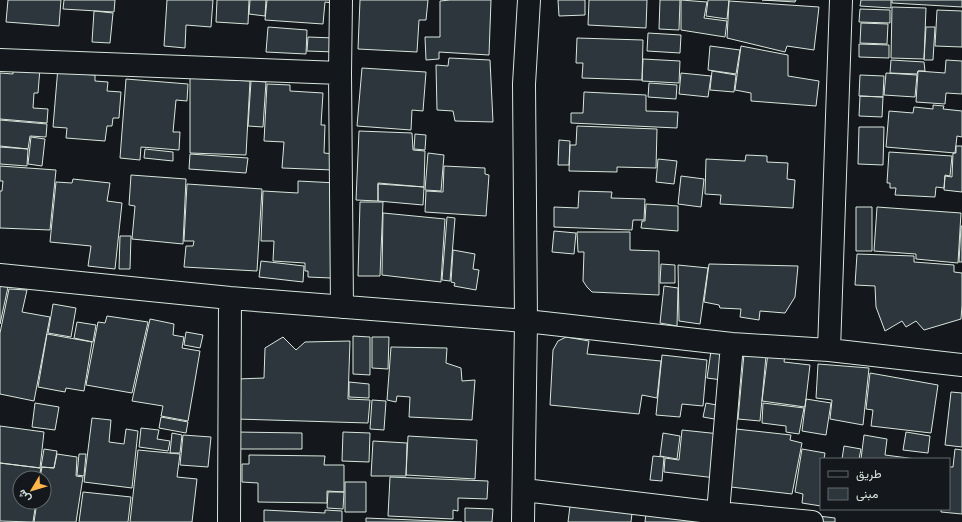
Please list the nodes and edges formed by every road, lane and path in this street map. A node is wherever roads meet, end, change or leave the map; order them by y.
1 (341, 0) edge
2 (529, 0) edge
3 (841, 0) edge
4 (0, 60) edge
5 (340, 73) junction
6 (0, 275) edge
7 (230, 298) junction
8 (342, 307) junction
9 (526, 321) junction
10 (732, 344) junction
11 (829, 350) junction
12 (962, 365) edge
13 (524, 490) junction
14 (718, 513) junction
15 (228, 522) edge
16 (523, 522) edge
17 (812, 522) edge

1 - 5 street
2 - 9 street
3 - 11 street
4 - 5 street
5 - 8 street
6 - 7 street
7 - 8 street
7 - 15 street
8 - 9 street
9 - 10 street
9 - 13 street
10 - 11 street
10 - 14 street
11 - 12 street
13 - 14 street
13 - 16 street
14 - 17 street

